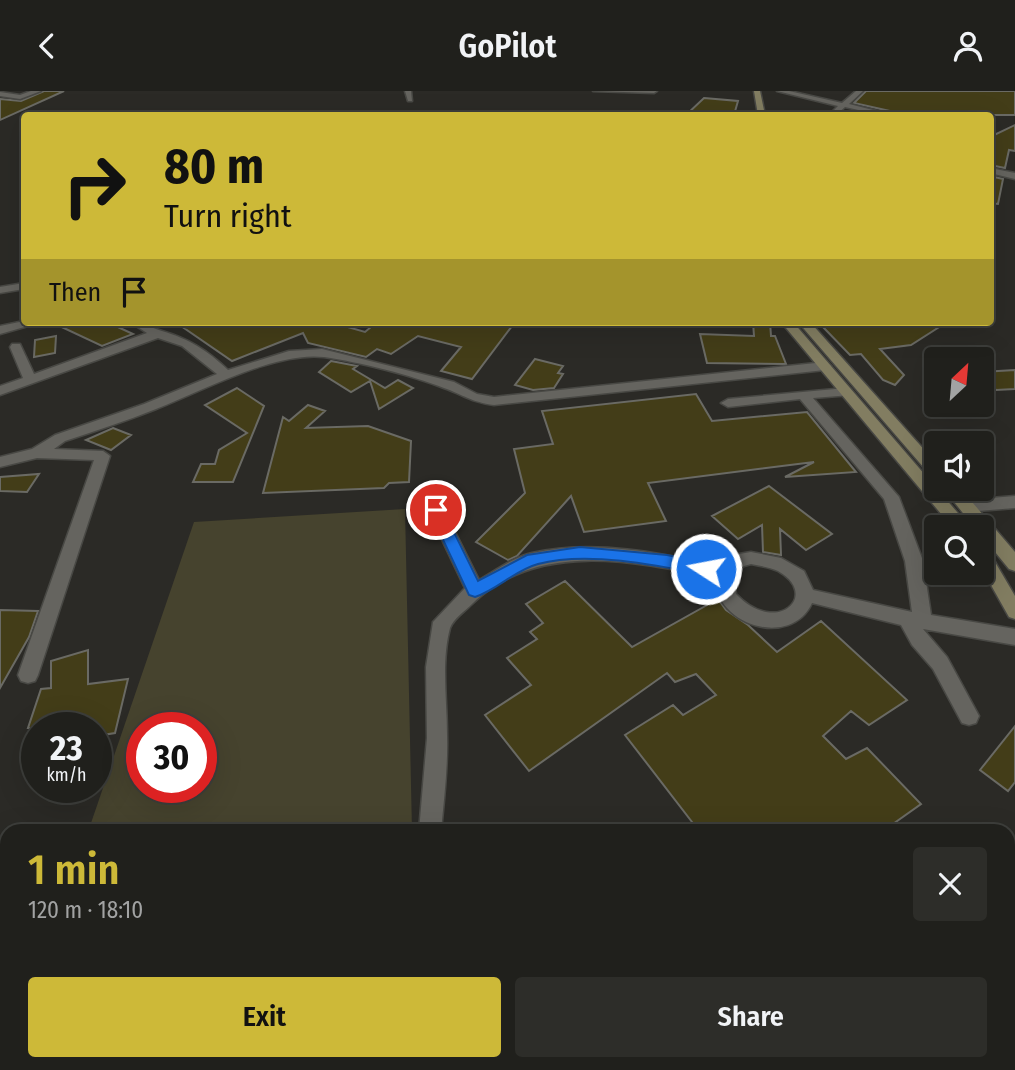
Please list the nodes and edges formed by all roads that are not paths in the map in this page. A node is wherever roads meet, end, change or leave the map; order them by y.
1 (38, 91) edge
2 (408, 91) edge
3 (596, 91) edge
4 (654, 91) edge
5 (747, 91) edge
6 (757, 91) edge
7 (780, 91) edge
8 (860, 91) edge
9 (919, 91) edge
10 (0, 94) edge
11 (931, 94) dead end
12 (410, 100) dead end
13 (845, 104) junction
14 (750, 112) edge
15 (761, 112) edge
16 (836, 112) edge
17 (877, 112) edge
18 (994, 171) edge
19 (1015, 176) edge
20 (994, 182) edge
21 (1015, 182) edge
22 (21, 286) edge
23 (0, 290) edge
24 (21, 325) edge
25 (143, 326) edge
26 (790, 326) edge
27 (808, 326) edge
28 (0, 330) edge
29 (157, 334) junction
30 (16, 347) dead end
31 (825, 366) junction
32 (226, 375) junction
33 (30, 380) junction
34 (0, 391) edge
35 (846, 391) junction
36 (803, 395) junction
37 (728, 403) dead end
38 (918, 451) junction
39 (37, 453) junction
40 (898, 453) junction
41 (924, 458) edge
42 (0, 461) edge
43 (962, 501) edge
44 (1015, 502) edge
45 (966, 506) junction
46 (436, 510) dead end
47 (952, 515) edge
48 (1015, 564) edge
49 (725, 573) junction
50 (994, 575) edge
51 (475, 590) junction
52 (806, 595) junction
53 (1015, 612) edge
54 (915, 620) junction
55 (1015, 638) edge
56 (28, 675) dead end
57 (968, 716) dead end
58 (431, 824) edge

1 - 10 street
2 - 12 street
3 - 4 street
5 - 14 main road
6 - 15 main road
7 - 13 street
8 - 13 street
9 - 11 street
13 - 16 street
13 - 17 street
18 - 19 street
20 - 21 street
22 - 23 street
24 - 28 street
25 - 29 street
26 - 31 main road
27 - 38 main road
29 - 32 street
29 - 33 street
30 - 33 street
31 - 32 street
31 - 35 main road
32 - 39 street
33 - 34 street
35 - 36 street
35 - 40 main road
36 - 37 street
36 - 54 street
38 - 40 main road
38 - 41 main road
39 - 42 street
39 - 56 street
40 - 47 main road
43 - 45 main road
44 - 45 street
45 - 48 main road
46 - 51 street
49 - 51 street
49 - 52 street
49 - 52 street
50 - 53 main road
51 - 58 street
52 - 54 street
54 - 55 street
54 - 57 street

